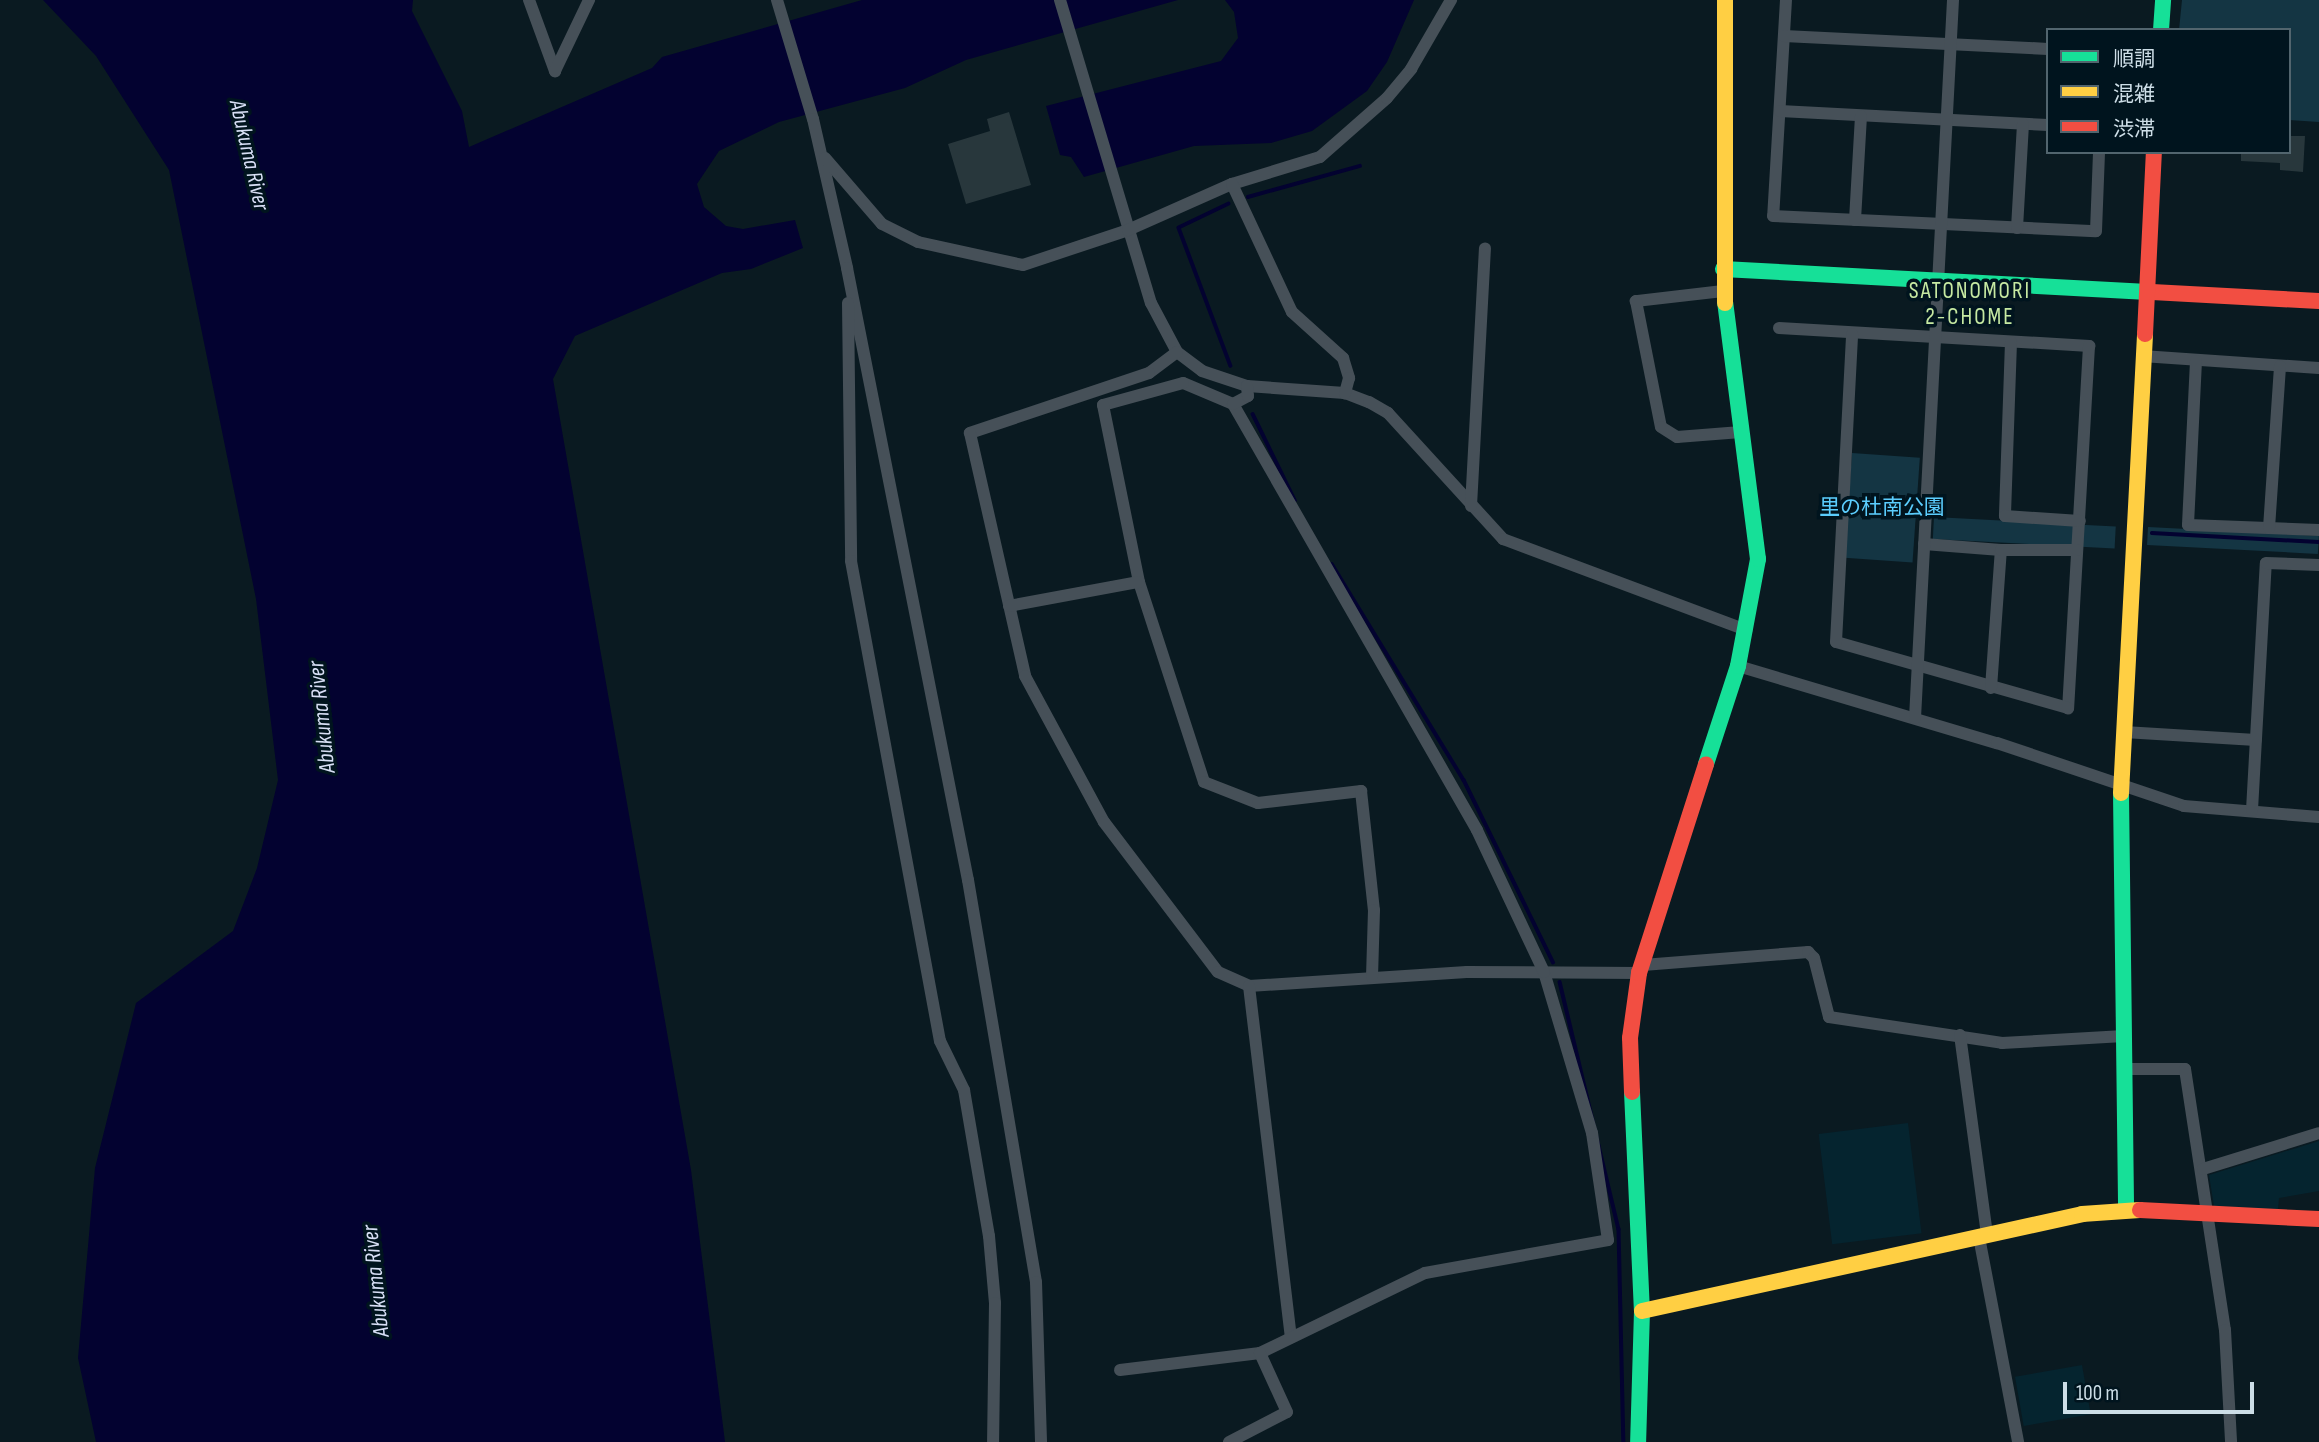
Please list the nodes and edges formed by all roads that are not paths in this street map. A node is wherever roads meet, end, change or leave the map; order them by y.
1 (529, 0) edge
2 (589, 0) edge
3 (777, 0) edge
4 (1060, 0) edge
5 (1451, 0) edge
6 (1726, 0) edge
7 (1786, 0) edge
8 (1953, 0) edge
9 (2163, 0) edge
10 (2161, 28) edge
11 (1784, 36) junction
12 (1951, 43) junction
13 (2046, 49) edge
14 (1780, 111) junction
15 (1861, 116) junction
16 (1947, 120) junction
17 (2023, 124) junction
18 (2046, 125) edge
19 (821, 153) junction
20 (2099, 154) edge
21 (2154, 154) edge
22 (1232, 184) junction
23 (1855, 220) junction
24 (1941, 224) junction
25 (1126, 225) junction
26 (2017, 228) junction
27 (1485, 248) dead end
28 (847, 268) junction
29 (1723, 269) junction
30 (1937, 280) junction
31 (1724, 290) junction
32 (2145, 292) junction
33 (2319, 301) edge
34 (1779, 328) dead end
35 (1852, 334) junction
36 (1934, 338) junction
37 (2011, 342) junction
38 (1177, 352) junction
39 (2142, 356) junction
40 (2196, 361) junction
41 (2280, 366) junction
42 (2319, 368) edge
43 (1247, 386) junction
44 (1345, 393) junction
45 (1233, 404) junction
46 (1741, 432) junction
47 (1471, 506) junction
48 (2080, 521) junction
49 (2269, 528) junction
50 (2319, 530) edge
51 (1924, 544) junction
52 (2001, 550) junction
53 (2077, 550) junction
54 (2319, 565) edge
55 (1139, 582) junction
56 (1009, 606) junction
57 (1747, 630) junction
58 (1918, 665) junction
59 (1738, 666) junction
60 (1991, 688) junction
61 (1915, 718) junction
62 (2124, 732) junction
63 (2256, 740) junction
64 (2121, 787) junction
65 (2252, 810) junction
66 (2319, 817) edge
67 (1641, 969) junction
68 (1544, 972) junction
69 (1372, 978) junction
70 (1249, 986) junction
71 (1960, 1035) junction
72 (2124, 1036) junction
73 (2123, 1069) junction
74 (2319, 1133) edge
75 (2203, 1169) junction
76 (2126, 1209) junction
77 (2210, 1213) junction
78 (2319, 1219) edge
79 (1983, 1236) junction
80 (1642, 1311) junction
81 (1291, 1338) junction
82 (1260, 1353) junction
83 (1120, 1370) dead end
84 (993, 1442) edge
85 (1041, 1442) edge
86 (1229, 1442) edge
87 (1638, 1442) edge
88 (2018, 1442) edge
89 (2231, 1442) edge

1 - 2 street
3 - 19 street
4 - 25 street
5 - 22 street
6 - 29 street
7 - 11 street
8 - 12 street
9 - 10 street
11 - 12 street
11 - 14 street
12 - 13 street
12 - 16 street
14 - 15 street
14 - 23 street
15 - 16 street
15 - 23 street
16 - 17 street
16 - 24 street
17 - 18 street
17 - 26 street
19 - 25 street
19 - 28 street
20 - 26 street
21 - 32 street
22 - 25 street
22 - 44 street
23 - 24 street
24 - 26 street
24 - 30 street
25 - 38 street
27 - 47 street
28 - 84 street
28 - 85 street
29 - 30 street
29 - 31 street
30 - 32 street
30 - 36 street
31 - 46 street
31 - 46 street
32 - 33 street
32 - 39 street
34 - 35 street
35 - 36 street
35 - 58 street
36 - 37 street
36 - 51 street
37 - 48 street
37 - 48 street
38 - 43 street
38 - 56 street
39 - 40 street
39 - 62 street
40 - 41 street
40 - 49 street
41 - 42 street
41 - 49 street
43 - 44 street
43 - 45 street
44 - 47 street
45 - 55 street
45 - 68 street
46 - 57 street
47 - 57 street
48 - 53 street
49 - 50 street
51 - 52 street
51 - 58 street
52 - 53 street
52 - 60 street
53 - 60 street
54 - 63 street
55 - 56 street
55 - 69 street
56 - 70 street
57 - 59 street
58 - 60 street
58 - 61 street
59 - 61 street
59 - 67 street
61 - 64 street
62 - 63 street
62 - 64 street
63 - 65 street
64 - 65 street
64 - 72 street
65 - 66 street
67 - 68 street
67 - 71 street
67 - 80 street
68 - 69 street
68 - 81 street
69 - 70 street
70 - 81 street
71 - 72 street
71 - 79 street
72 - 73 street
73 - 75 street
73 - 76 street
74 - 75 street
75 - 77 street
76 - 77 street
76 - 79 street
77 - 78 street
77 - 89 street
79 - 80 street
79 - 88 street
80 - 87 street
81 - 82 street
82 - 83 street
82 - 86 street

